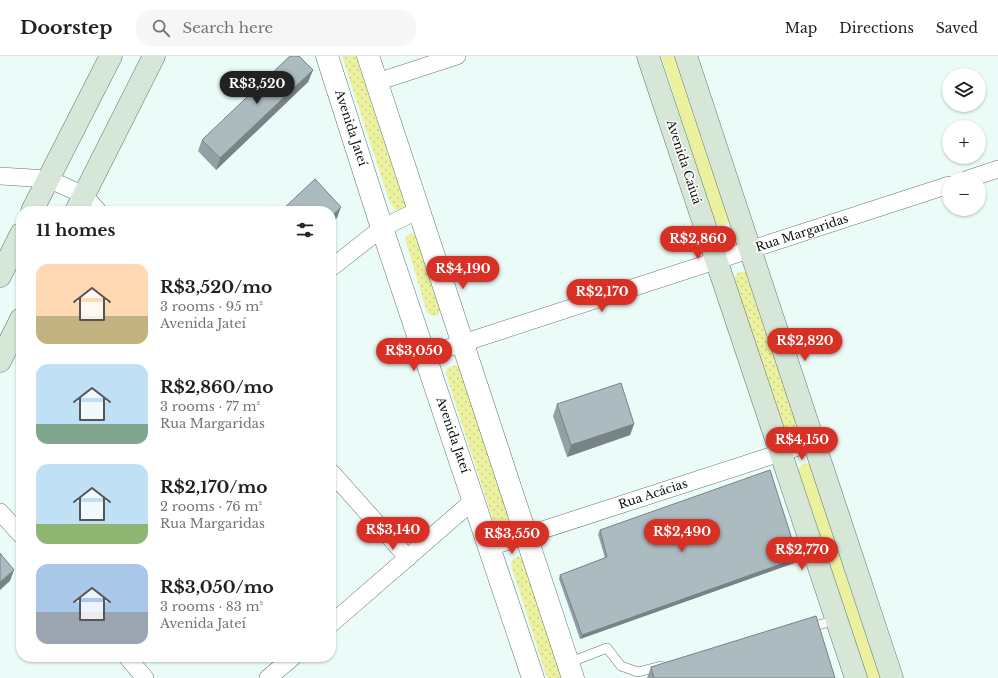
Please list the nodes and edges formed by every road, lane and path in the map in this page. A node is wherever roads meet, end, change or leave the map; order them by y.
1 (111, 56) edge
2 (154, 56) edge
3 (327, 56) edge
4 (368, 56) edge
5 (457, 56) edge
6 (648, 56) edge
7 (686, 56) edge
8 (377, 82) junction
9 (998, 169) edge
10 (986, 173) edge
11 (0, 176) edge
12 (48, 179) junction
13 (942, 187) edge
14 (34, 206) edge
15 (86, 206) edge
16 (419, 210) junction
17 (382, 228) junction
18 (16, 244) edge
19 (750, 250) junction
20 (717, 261) junction
21 (336, 264) edge
22 (0, 276) edge
23 (16, 329) edge
24 (463, 344) junction
25 (426, 355) junction
26 (0, 361) edge
27 (814, 442) junction
28 (781, 453) junction
29 (336, 478) edge
30 (474, 500) junction
31 (0, 512) edge
32 (16, 529) edge
33 (526, 535) junction
34 (490, 547) junction
35 (408, 558) junction
36 (336, 620) edge
37 (836, 620) junction
38 (798, 630) edge
39 (131, 662) edge
40 (287, 662) edge
41 (668, 664) edge
42 (570, 671) edge
43 (145, 678) edge
44 (268, 678) edge
45 (533, 678) edge
46 (856, 678) edge
47 (892, 678) edge

1 - 12 main road
2 - 15 main road
3 - 17 street, Avenida Jateí
4 - 8 street
5 - 8 street
6 - 20 main road, Avenida Caiuá
7 - 19 main road
8 - 16 street
9 - 10 street
11 - 12 street
12 - 14 main road
12 - 15 street
13 - 19 street, Rua Margaridas
16 - 17 street
16 - 24 street
17 - 21 street
17 - 25 street, Avenida Jateí
18 - 22 main road
19 - 20 street, Rua Margaridas
19 - 27 main road
20 - 24 street, Rua Margaridas
20 - 28 main road, Avenida Caiuá
23 - 26 main road
24 - 25 street, Rua Margaridas
24 - 33 street
25 - 30 street, Avenida Jateí
27 - 28 street, Rua Acácias
27 - 47 main road
28 - 33 street, Rua Acácias
28 - 37 main road, Avenida Caiuá
29 - 35 street
30 - 34 street, Avenida Jateí
30 - 35 street
31 - 32 street
33 - 34 street, Rua Acácias
33 - 42 street
34 - 45 street, Avenida Jateí
35 - 36 street
37 - 38 lane
37 - 46 main road, Avenida Caiuá
39 - 43 street
40 - 44 street
41 - 42 lane

